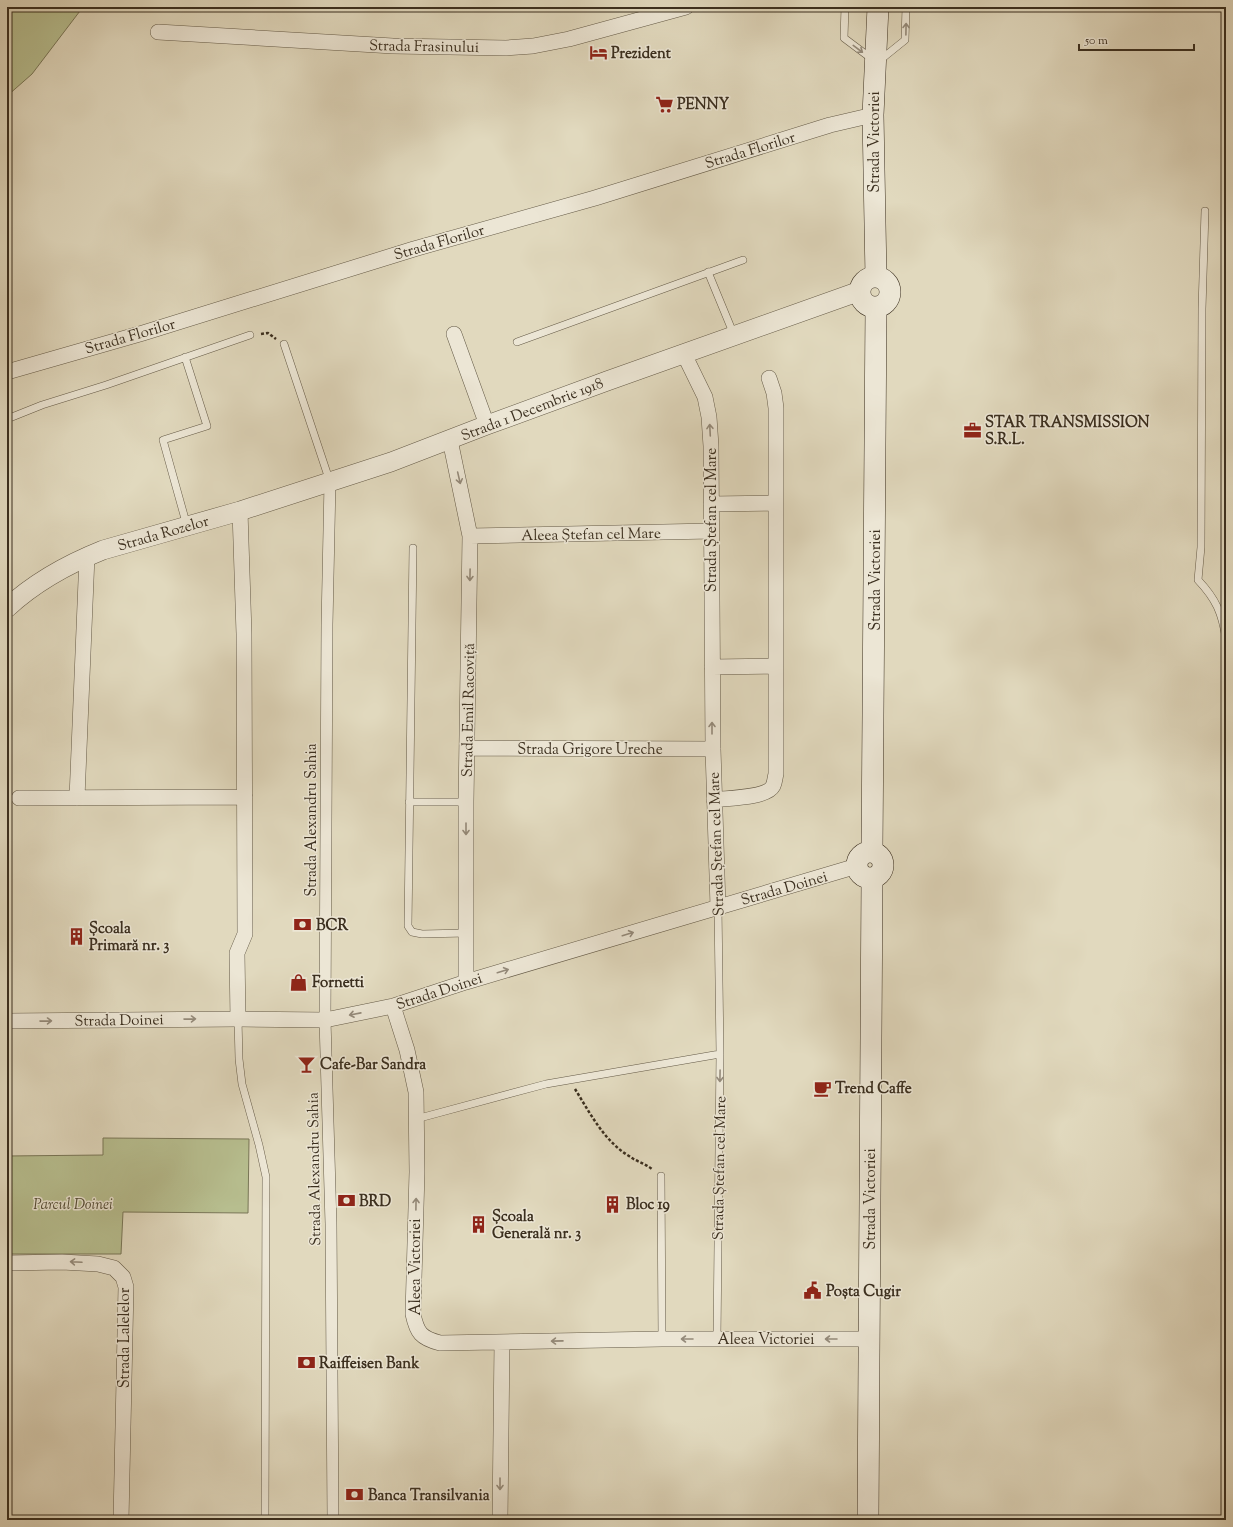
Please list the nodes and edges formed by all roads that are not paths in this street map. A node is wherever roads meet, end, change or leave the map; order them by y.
1 (686, 7) edge
2 (845, 7) edge
3 (878, 7) edge
4 (906, 7) edge
5 (158, 32) dead end
6 (875, 63) junction
7 (873, 114) junction
8 (1205, 211) dead end
9 (743, 260) dead end
10 (708, 272) junction
11 (876, 277) junction
12 (860, 291) junction
13 (876, 308) junction
14 (454, 334) dead end
15 (250, 335) road end
16 (735, 336) junction
17 (517, 342) dead end
18 (284, 344) road end
19 (684, 354) junction
20 (185, 357) junction
21 (7, 372) edge
22 (769, 378) dead end
23 (7, 419) edge
24 (487, 424) junction
25 (450, 440) junction
26 (330, 482) junction
27 (776, 503) junction
28 (711, 504) junction
29 (240, 511) junction
30 (187, 526) junction
31 (711, 531) junction
32 (470, 536) junction
33 (413, 548) dead end
34 (87, 556) junction
35 (7, 608) edge
36 (1226, 639) edge
37 (776, 666) junction
38 (712, 667) junction
39 (467, 748) junction
40 (713, 749) junction
41 (245, 797) junction
42 (19, 798) dead end
43 (78, 798) junction
44 (714, 800) junction
45 (409, 802) junction
46 (466, 802) junction
47 (864, 872) junction
48 (718, 907) junction
49 (466, 933) junction
50 (466, 982) junction
51 (393, 1006) junction
52 (238, 1019) junction
53 (325, 1020) junction
54 (7, 1021) edge
55 (720, 1054) junction
56 (416, 1120) junction
57 (661, 1176) road end
58 (7, 1263) edge
59 (662, 1339) junction
60 (717, 1339) junction
61 (870, 1339) junction
62 (502, 1342) junction
63 (121, 1520) edge
64 (265, 1520) edge
65 (333, 1520) edge
66 (500, 1520) edge
67 (868, 1520) edge

1 - 5 street, Strada Frasinului
2 -> 6 lane
3 - 6 main road, Strada Victoriei
6 -> 4 lane
6 - 7 main road, Strada Victoriei
7 - 11 main road, Strada Victoriei
7 - 21 street, Strada Florilor
8 - 36 lane
9 - 10 lane
10 - 16 lane
10 - 17 lane
11 - 12 main road
11 - 13 main road
12 - 13 main road
12 - 16 street, Strada 1 Decembrie 1918
13 - 47 main road, Strada Victoriei
14 - 24 street
15 - 20 lane
16 - 19 street, Strada 1 Decembrie 1918
18 - 26 lane, Strada Alexandru Sahia
19 - 24 street, Strada 1 Decembrie 1918
28 -> 19 street, Strada Ștefan cel Mare
20 - 23 lane
20 - 30 lane
22 - 27 street
24 - 25 street, Strada 1 Decembrie 1918
25 - 26 street, Strada 1 Decembrie 1918
25 -> 32 street, Strada Emil Racoviță
26 - 29 street, Strada Rozelor
26 - 53 street, Strada Alexandru Sahia
27 - 28 street
27 - 37 street
28 - 31 street, Strada Ștefan cel Mare
29 - 30 street, Strada Rozelor
29 - 41 street
30 - 34 street, Strada Rozelor
31 - 32 street, Aleea Ștefan cel Mare
31 - 38 street, Strada Ștefan cel Mare
32 -> 39 street, Strada Emil Racoviță
33 - 45 lane
34 - 35 street, Strada Rozelor
34 - 43 street
37 - 38 street
37 - 44 street
40 -> 38 street, Strada Ștefan cel Mare
39 - 40 street, Strada Grigore Ureche
39 - 46 street, Strada Emil Racoviță
40 - 44 street, Strada Ștefan cel Mare
41 - 43 street
41 - 52 street
42 - 43 street
44 - 48 street, Strada Ștefan cel Mare
45 - 46 lane
45 - 49 lane
46 -> 49 street, Strada Emil Racoviță
47 - 48 street, Strada Doinei
47 - 61 main road, Strada Victoriei
50 -> 48 street, Strada Doinei
48 - 55 lane, Strada Ștefan cel Mare
49 - 50 street, Strada Emil Racoviță
50 - 51 street, Strada Doinei
51 -> 53 street, Strada Doinei
51 - 56 street, Aleea Victoriei
52 - 53 street, Strada Doinei
54 -> 52 street, Strada Doinei
52 - 64 lane
53 - 65 street, Strada Alexandru Sahia
55 - 56 lane
55 -> 60 lane, Strada Ștefan cel Mare
62 -> 56 street, Aleea Victoriei
57 - 59 lane
63 -> 58 street, Strada Lalelelor
60 -> 59 street, Aleea Victoriei
59 -> 62 street, Aleea Victoriei
61 -> 60 street, Aleea Victoriei
61 - 67 main road, Strada Victoriei
62 -> 66 street

